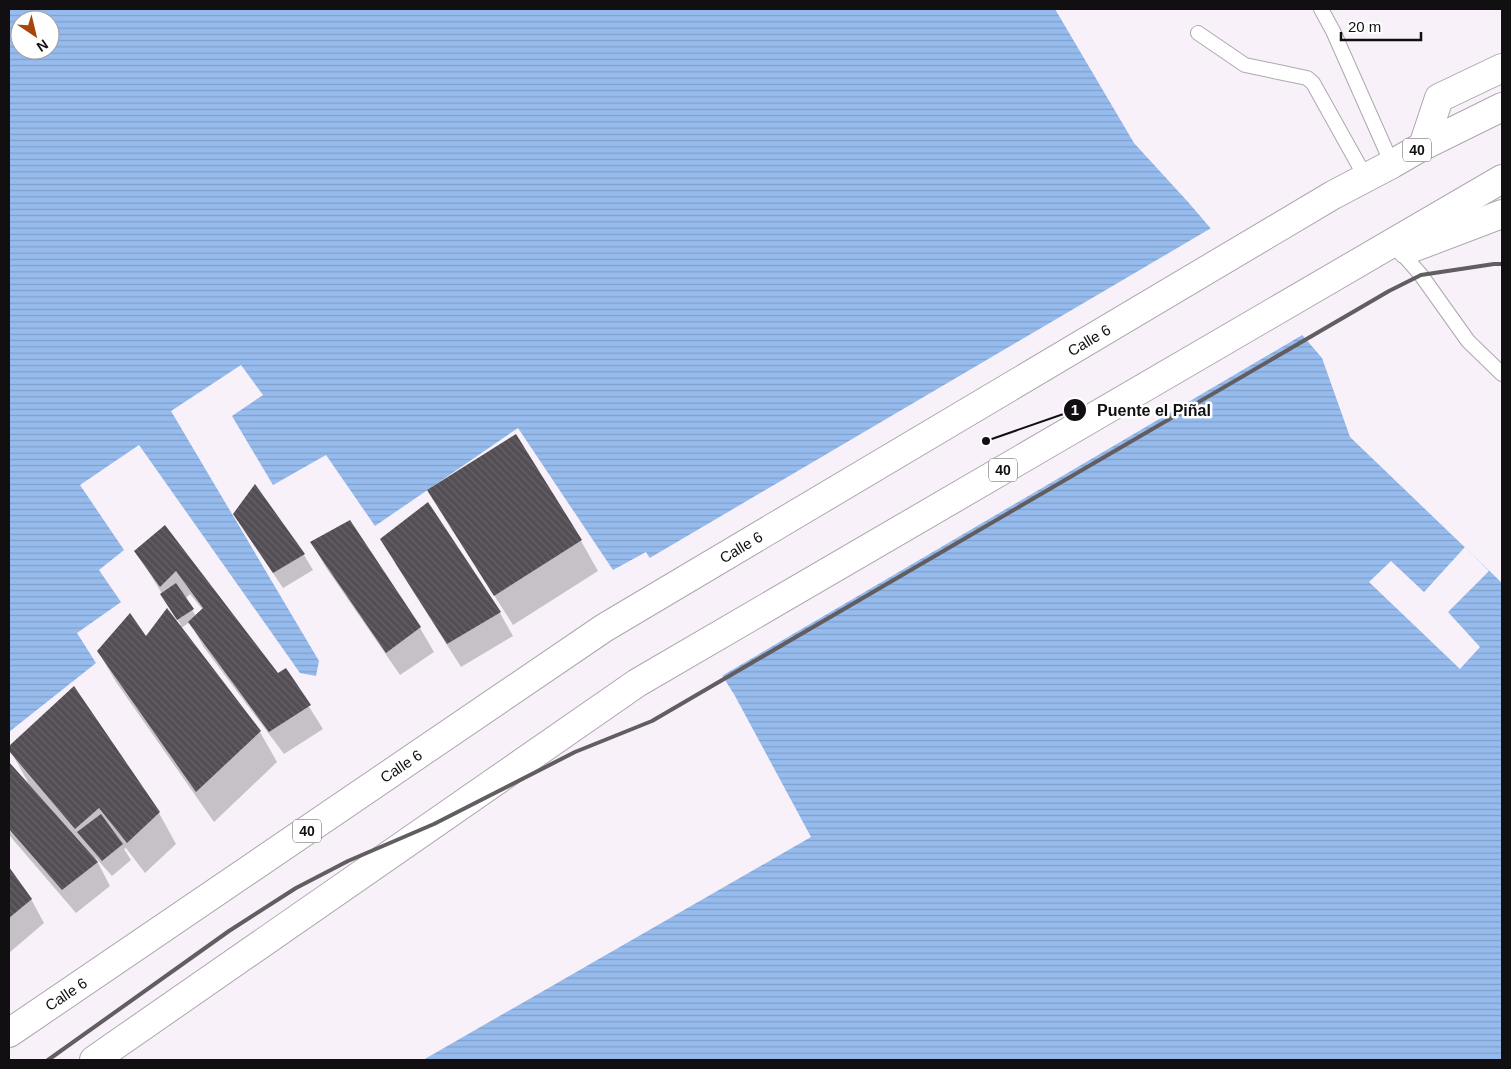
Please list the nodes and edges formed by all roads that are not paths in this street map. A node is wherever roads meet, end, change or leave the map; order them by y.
1 (1322, 9) edge
2 (1198, 33) dead end
3 (1502, 68) edge
4 (1502, 107) edge
5 (1423, 146) junction
6 (1392, 164) junction
7 (1366, 178) junction
8 (1502, 179) edge
9 (1502, 214) edge
10 (1398, 248) junction
11 (1502, 374) edge
12 (9, 1033) edge
13 (94, 1060) edge

1 - 6 lane
2 - 7 lane
3 - 5 highway
4 - 5 highway, Calle 6 / 40
5 - 6 highway, Calle 6 / 40
6 - 7 highway, Calle 6 / 40
7 - 12 highway, Calle 6 / 40
8 - 10 highway, 40
9 - 10 highway
10 - 11 lane
10 - 13 highway, 40

